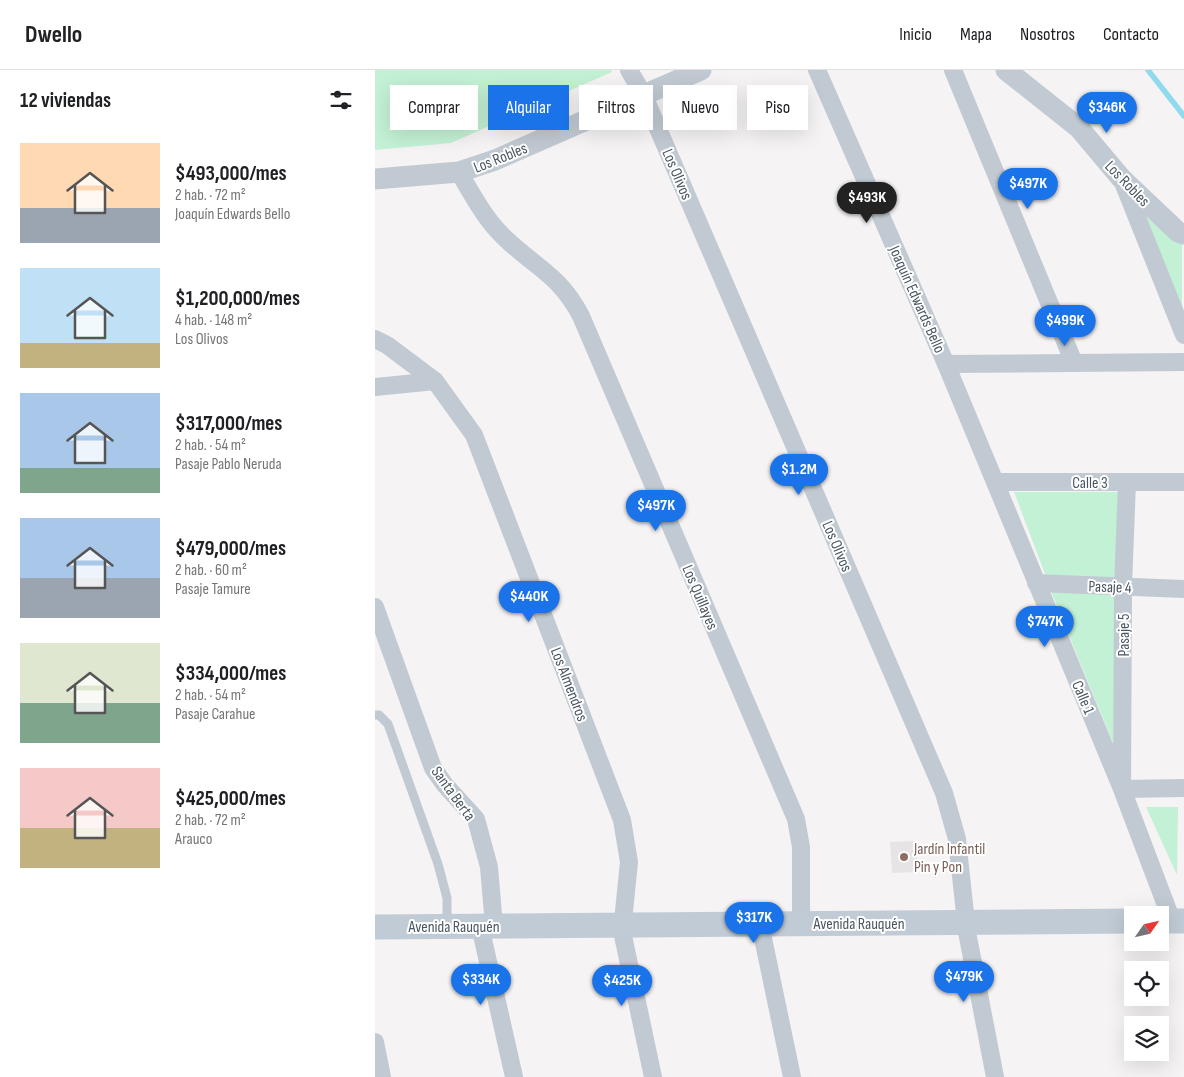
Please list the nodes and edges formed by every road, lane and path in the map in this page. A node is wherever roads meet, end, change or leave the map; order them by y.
1 (629, 70) edge
2 (701, 70) edge
3 (817, 70) edge
4 (953, 70) edge
5 (1007, 70) edge
6 (638, 85) edge
7 (653, 92) edge
8 (653, 117) edge
9 (579, 124) edge
10 (459, 172) junction
11 (1121, 178) junction
12 (375, 179) edge
13 (1184, 234) edge
14 (1184, 335) edge
15 (375, 339) edge
16 (1184, 362) edge
17 (1073, 363) junction
18 (946, 364) junction
19 (435, 381) junction
20 (375, 387) edge
21 (995, 482) junction
22 (1127, 482) junction
23 (1184, 482) edge
24 (1036, 583) junction
25 (1123, 587) junction
26 (1184, 589) edge
27 (375, 607) edge
28 (375, 715) edge
29 (1184, 788) edge
30 (1122, 789) junction
31 (1124, 921) edge
32 (1172, 921) edge
33 (965, 922) junction
34 (760, 924) junction
35 (801, 924) junction
36 (447, 926) junction
37 (487, 926) junction
38 (375, 927) edge
39 (622, 928) junction
40 (375, 1042) edge
41 (382, 1077) edge
42 (514, 1077) edge
43 (653, 1077) edge
44 (792, 1077) edge
45 (995, 1077) edge

1 - 6 street, Los Olivos
2 - 7 street, Los Robles
3 - 18 street, Joaquín Edwards Bello
4 - 17 street
5 - 11 street, Los Robles
8 - 33 street, Los Olivos
9 - 10 street, Los Robles
10 - 12 street, Los Robles
10 - 35 street, Los Quillayes
11 - 13 street, Los Robles
11 - 14 street
15 - 19 street, Los Almendros
16 - 17 street
17 - 18 street
18 - 21 street, Calle 1
19 - 20 street
19 - 39 street, Los Almendros
21 - 22 street, Calle 3
21 - 24 street, Calle 1
22 - 23 street, Calle 3
22 - 25 street, Pasaje 5
24 - 25 street, Pasaje 4
24 - 30 street, Calle 1
25 - 26 street, Pasaje 4
25 - 30 street, Pasaje 5
27 - 37 street, Santa Berta
28 - 36 lane
29 - 30 street
30 - 32 street, Calle 1
31 - 33 main road, Avenida Rauquén
33 - 35 main road, Avenida Rauquén
33 - 45 street, Los Olivos
34 - 35 main road, Avenida Rauquén
34 - 39 main road, Avenida Rauquén
34 - 44 street
36 - 37 main road, Avenida Rauquén
36 - 38 main road, Avenida Rauquén
37 - 39 main road, Avenida Rauquén
37 - 42 street, Santa Berta
39 - 43 street, Los Almendros
40 - 41 street

